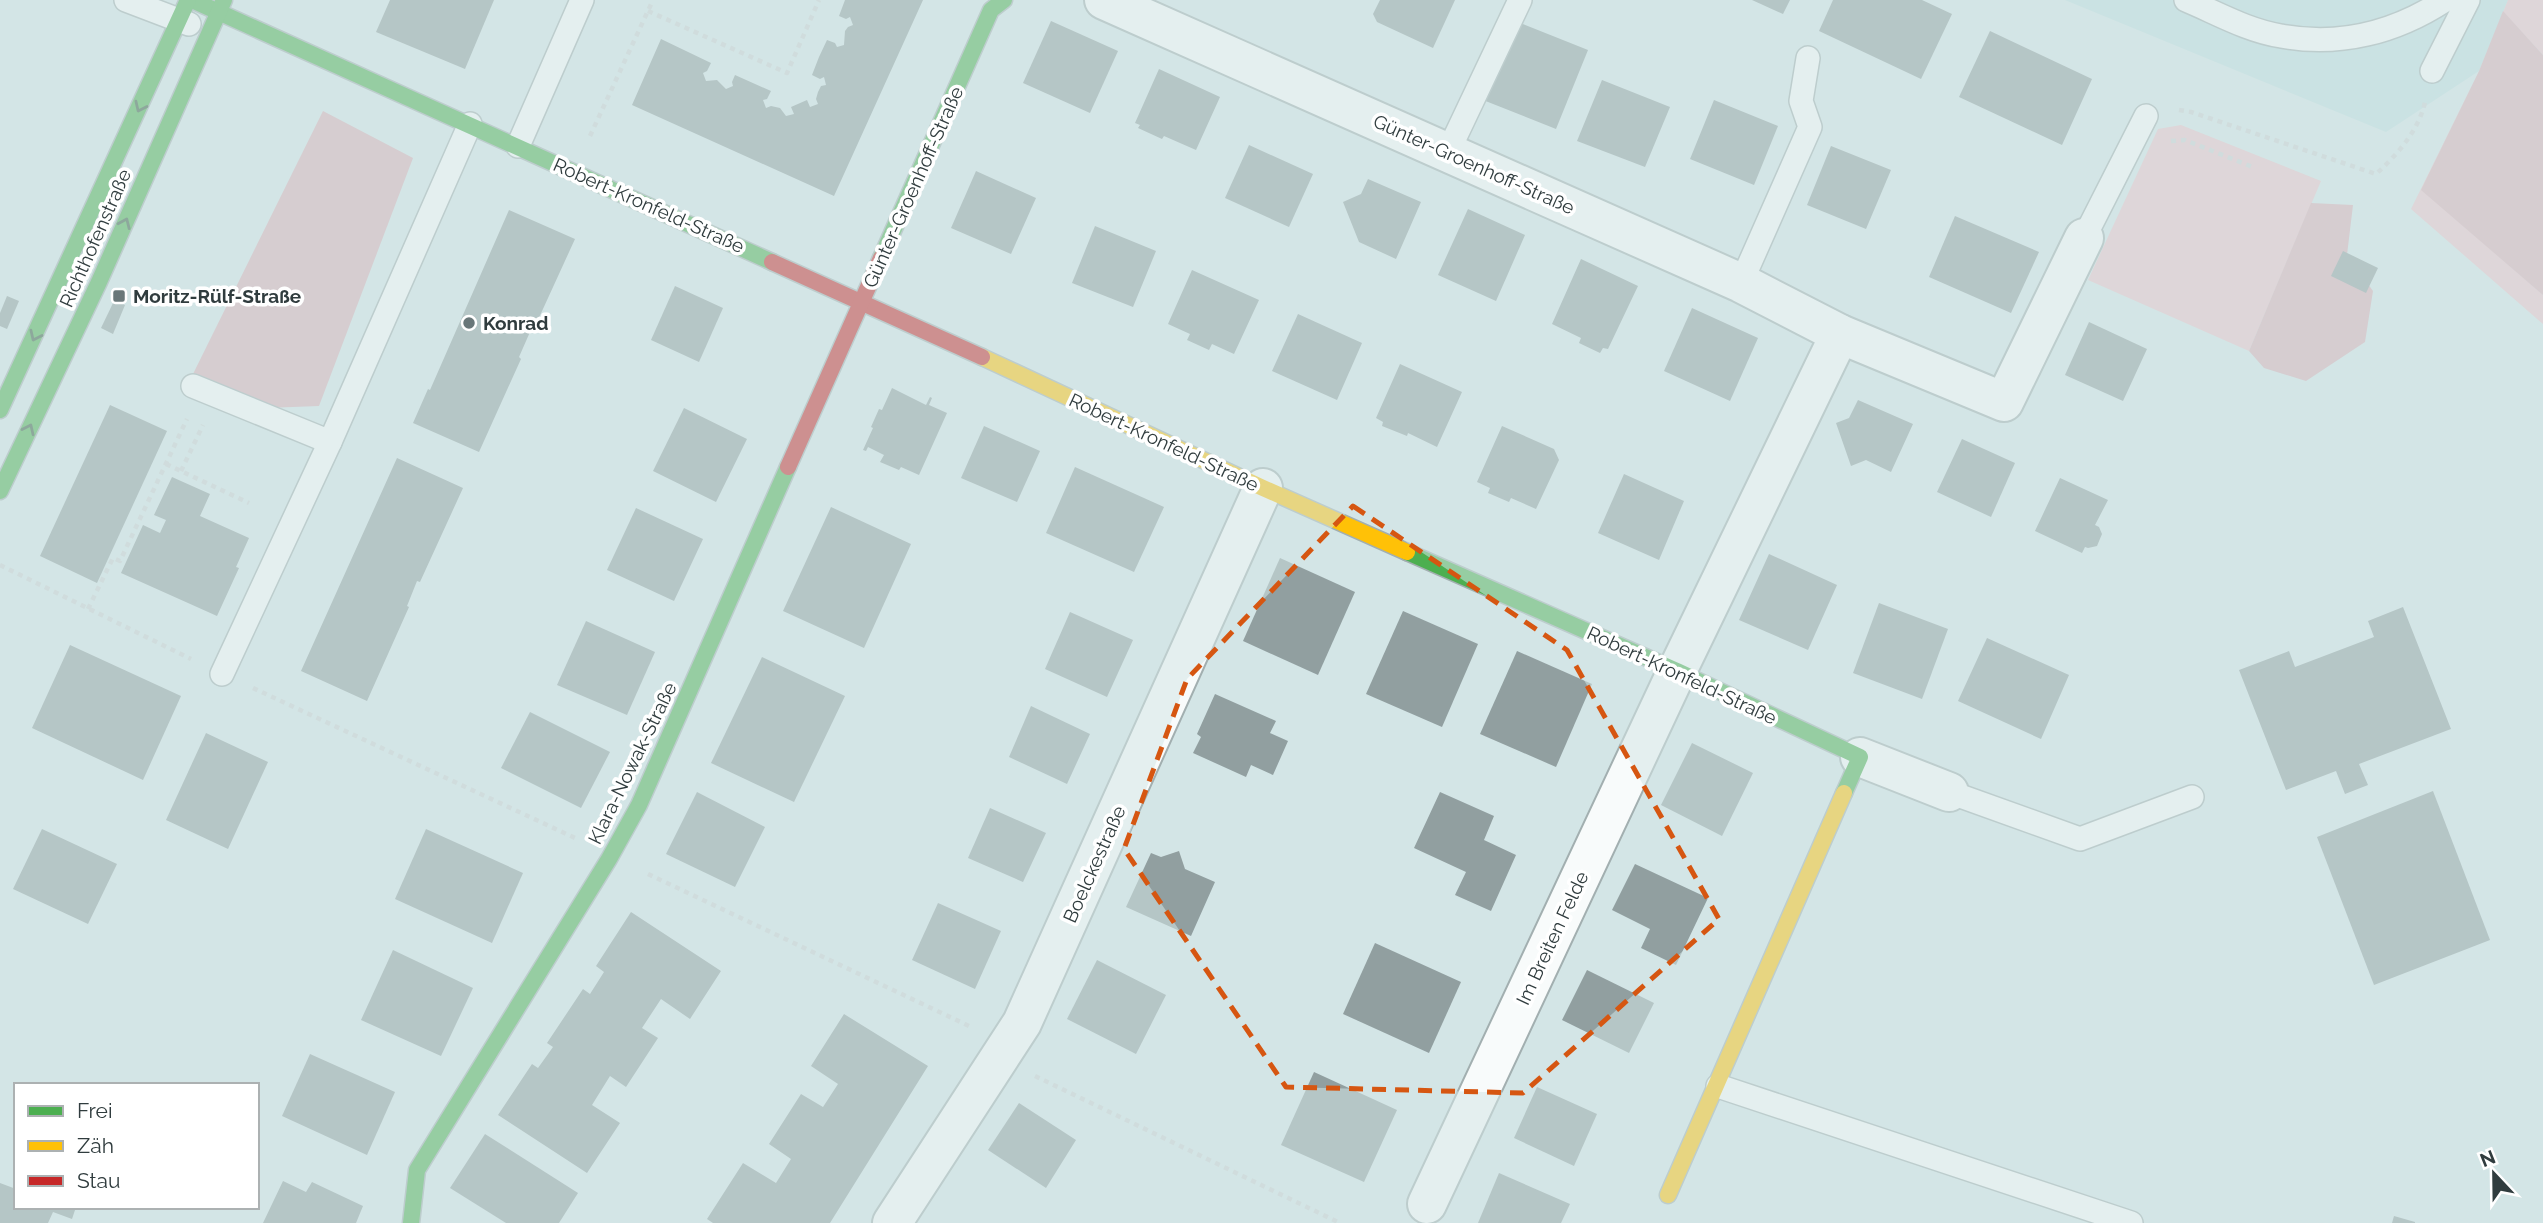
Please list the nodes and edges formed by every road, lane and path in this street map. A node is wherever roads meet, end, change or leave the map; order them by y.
1 (126, 0) edge
2 (582, 0) edge
3 (653, 0) edge
4 (819, 0) edge
5 (1004, 0) edge
6 (1104, 0) edge
7 (1520, 0) edge
8 (2186, 0) edge
9 (2445, 0) edge
10 (2468, 0) edge
11 (222, 6) edge
12 (186, 7) edge
13 (648, 11) junction
14 (209, 33) junction
15 (1808, 58) dead end
16 (160, 61) junction
17 (2432, 71) joint
18 (190, 77) junction
19 (2147, 116) joint
20 (470, 124) junction
21 (2169, 141) dead end
22 (518, 146) junction
23 (1448, 152) junction
24 (2255, 168) dead end
25 (574, 171) junction
26 (2084, 238) joint
27 (1741, 282) junction
28 (862, 302) junction
29 (1840, 334) junction
30 (204, 391) junction
31 (0, 410) edge
32 (330, 442) junction
33 (166, 464) junction
34 (181, 471) junction
35 (1263, 488) junction
36 (0, 491) edge
37 (249, 503) dead end
38 (0, 565) edge
39 (88, 608) junction
40 (1678, 671) junction
41 (222, 674) joint
42 (1860, 757) junction
43 (1949, 792) joint
44 (2192, 797) dead end
45 (998, 1061) junction
46 (1718, 1086) junction
47 (1668, 1195) dead end
48 (1427, 1204) dead end
49 (411, 1223) edge
50 (892, 1223) edge
51 (1340, 1223) edge
52 (2131, 1223) edge

1 - 12 lane
2 - 22 lane
3 - 13 path
4 - 13 path
5 - 28 street, Günter-Groenhoff-Straße
6 - 23 street, Günter-Groenhoff-Straße
7 - 23 lane
8 - 9 lane
10 - 17 lane
11 - 12 street, Robert-Kronfeld-Straße
11 - 14 street, Richthofenstraße
11 - 20 street, Robert-Kronfeld-Straße
12 - 14 lane
12 - 16 street, Richthofenstraße
13 - 25 path
14 - 18 street, Richthofenstraße
15 - 27 lane
16 - 18 lane
16 -> 31 street, Richthofenstraße
17 - 19 path
36 -> 18 street, Richthofenstraße
19 - 26 lane
20 - 22 street, Robert-Kronfeld-Straße
20 - 32 lane
21 - 24 path
22 - 25 street, Robert-Kronfeld-Straße
23 - 27 street, Günter-Groenhoff-Straße
25 - 28 street, Robert-Kronfeld-Straße
26 - 29 street, Günter-Groenhoff-Straße
27 - 29 street, Günter-Groenhoff-Straße
28 - 35 street, Robert-Kronfeld-Straße
28 - 49 street, Klara-Nowak-Straße
29 - 40 street
30 - 32 lane
30 - 33 path
30 - 34 path
32 - 41 lane
33 - 34 path
33 - 39 path
34 - 37 path
35 - 40 street, Robert-Kronfeld-Straße
35 - 45 street, Boelckestraße
38 - 39 path
39 - 41 path
40 - 42 street, Robert-Kronfeld-Straße
40 - 48 street, Im Breiten Felde
42 - 43 street, Robert-Kronfeld-Straße
42 - 46 street
43 - 44 lane
45 - 50 street, Boelckestraße
45 - 51 path
46 - 47 street
46 - 52 lane

